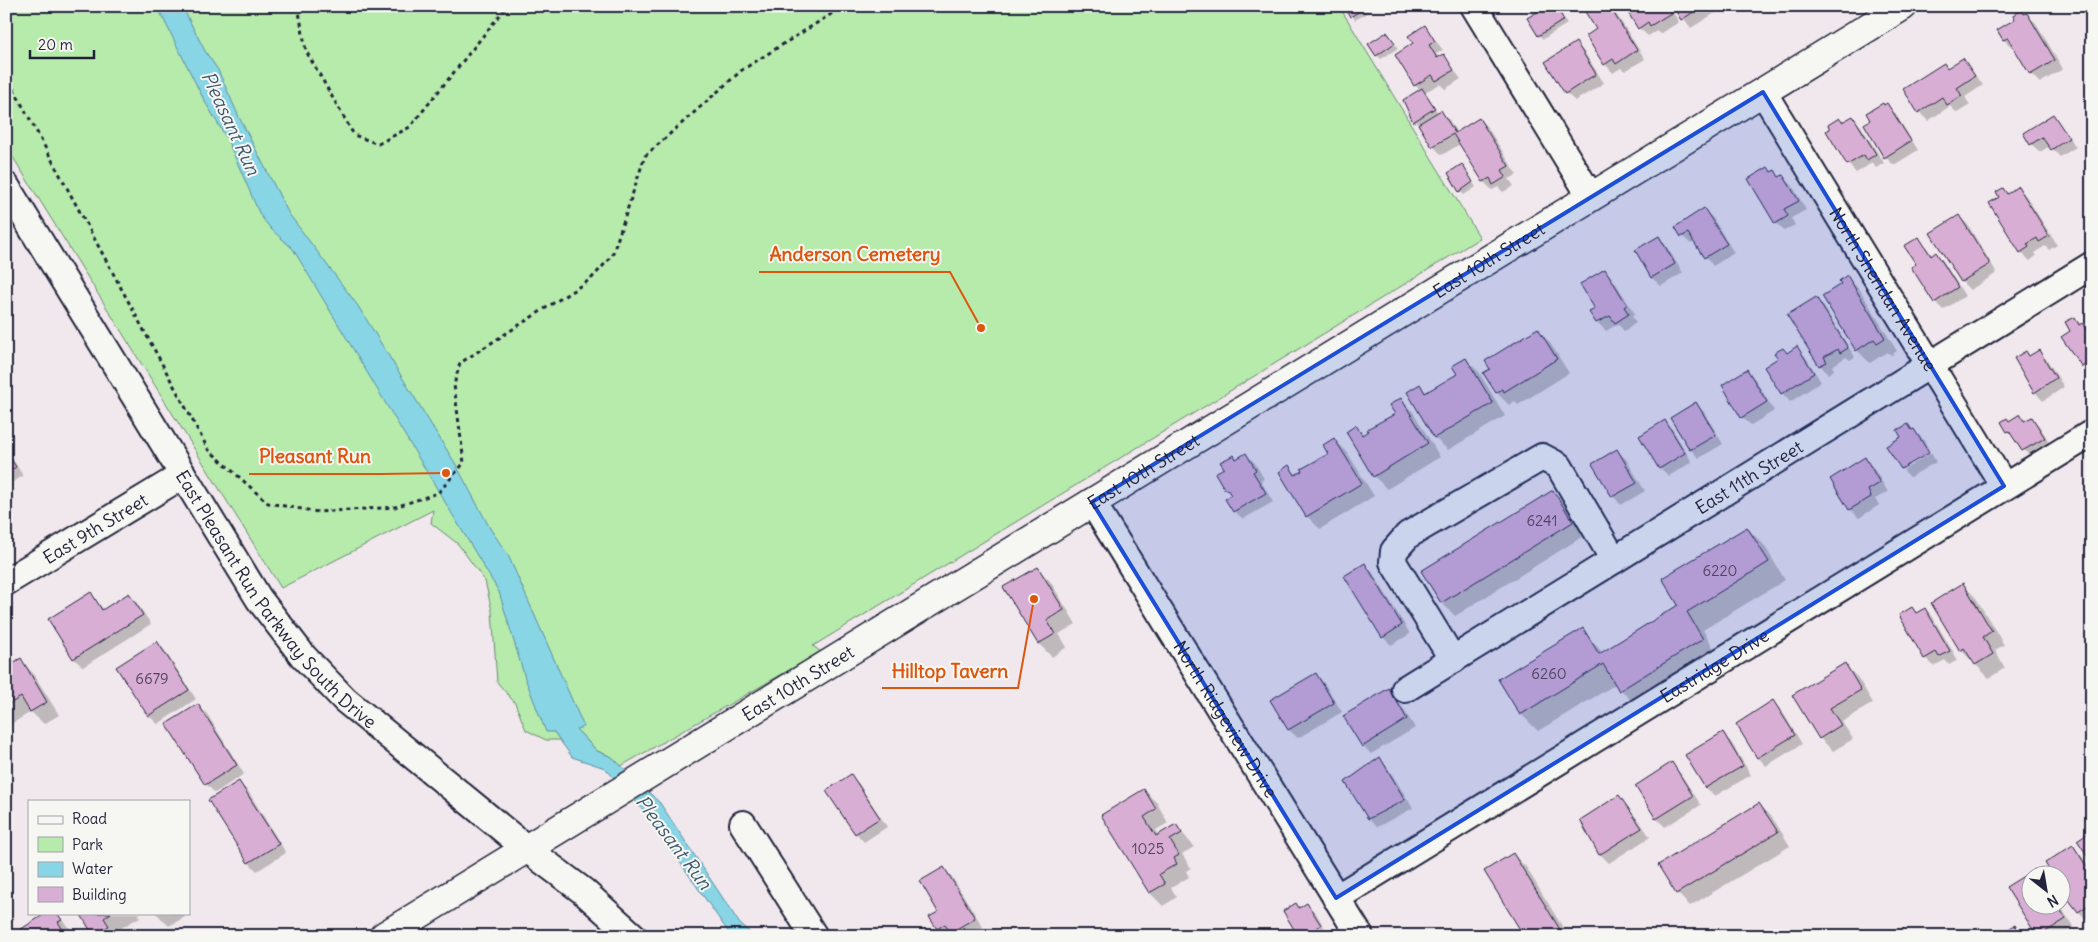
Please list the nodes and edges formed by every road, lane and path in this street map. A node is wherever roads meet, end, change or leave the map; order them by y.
1 (298, 6) edge
2 (507, 6) edge
3 (844, 6) edge
4 (1474, 6) edge
5 (1903, 6) edge
6 (6, 75) edge
7 (1763, 92) junction
8 (6, 186) edge
9 (1591, 197) junction
10 (2092, 265) edge
11 (1930, 365) junction
12 (2092, 433) edge
13 (183, 475) junction
14 (2004, 486) junction
15 (1092, 502) junction
16 (1614, 560) junction
17 (6, 582) edge
18 (1453, 660) junction
19 (1405, 689) dead end
20 (743, 824) dead end
21 (526, 849) junction
22 (1336, 898) junction
23 (384, 936) edge
24 (633, 936) edge
25 (814, 936) edge
26 (1360, 936) edge

1 - 2 path
3 - 6 path
4 - 9 street
5 - 7 main road, East 10th Street
7 - 9 main road, East 10th Street
7 - 11 street, North Sheridan Avenue
8 - 13 street, East Pleasant Run Parkway South Drive
9 - 15 main road, East 10th Street
10 - 11 street, East 11th Street
11 - 14 street, North Sheridan Avenue
11 - 16 street, East 11th Street
12 - 14 street, Eastridge Drive
13 - 17 street, East 9th Street
13 - 21 street, East Pleasant Run Parkway South Drive
14 - 22 street, Eastridge Drive
15 - 21 main road, East 10th Street
15 - 22 street, North Ridgeview Drive
16 - 18 street, East 11th Street
16 - 18 street
18 - 19 street, East 11th Street
20 - 25 street
21 - 23 main road, East 10th Street
21 - 24 street, East Pleasant Run Parkway South Drive
22 - 26 street, North Ridgeview Drive

